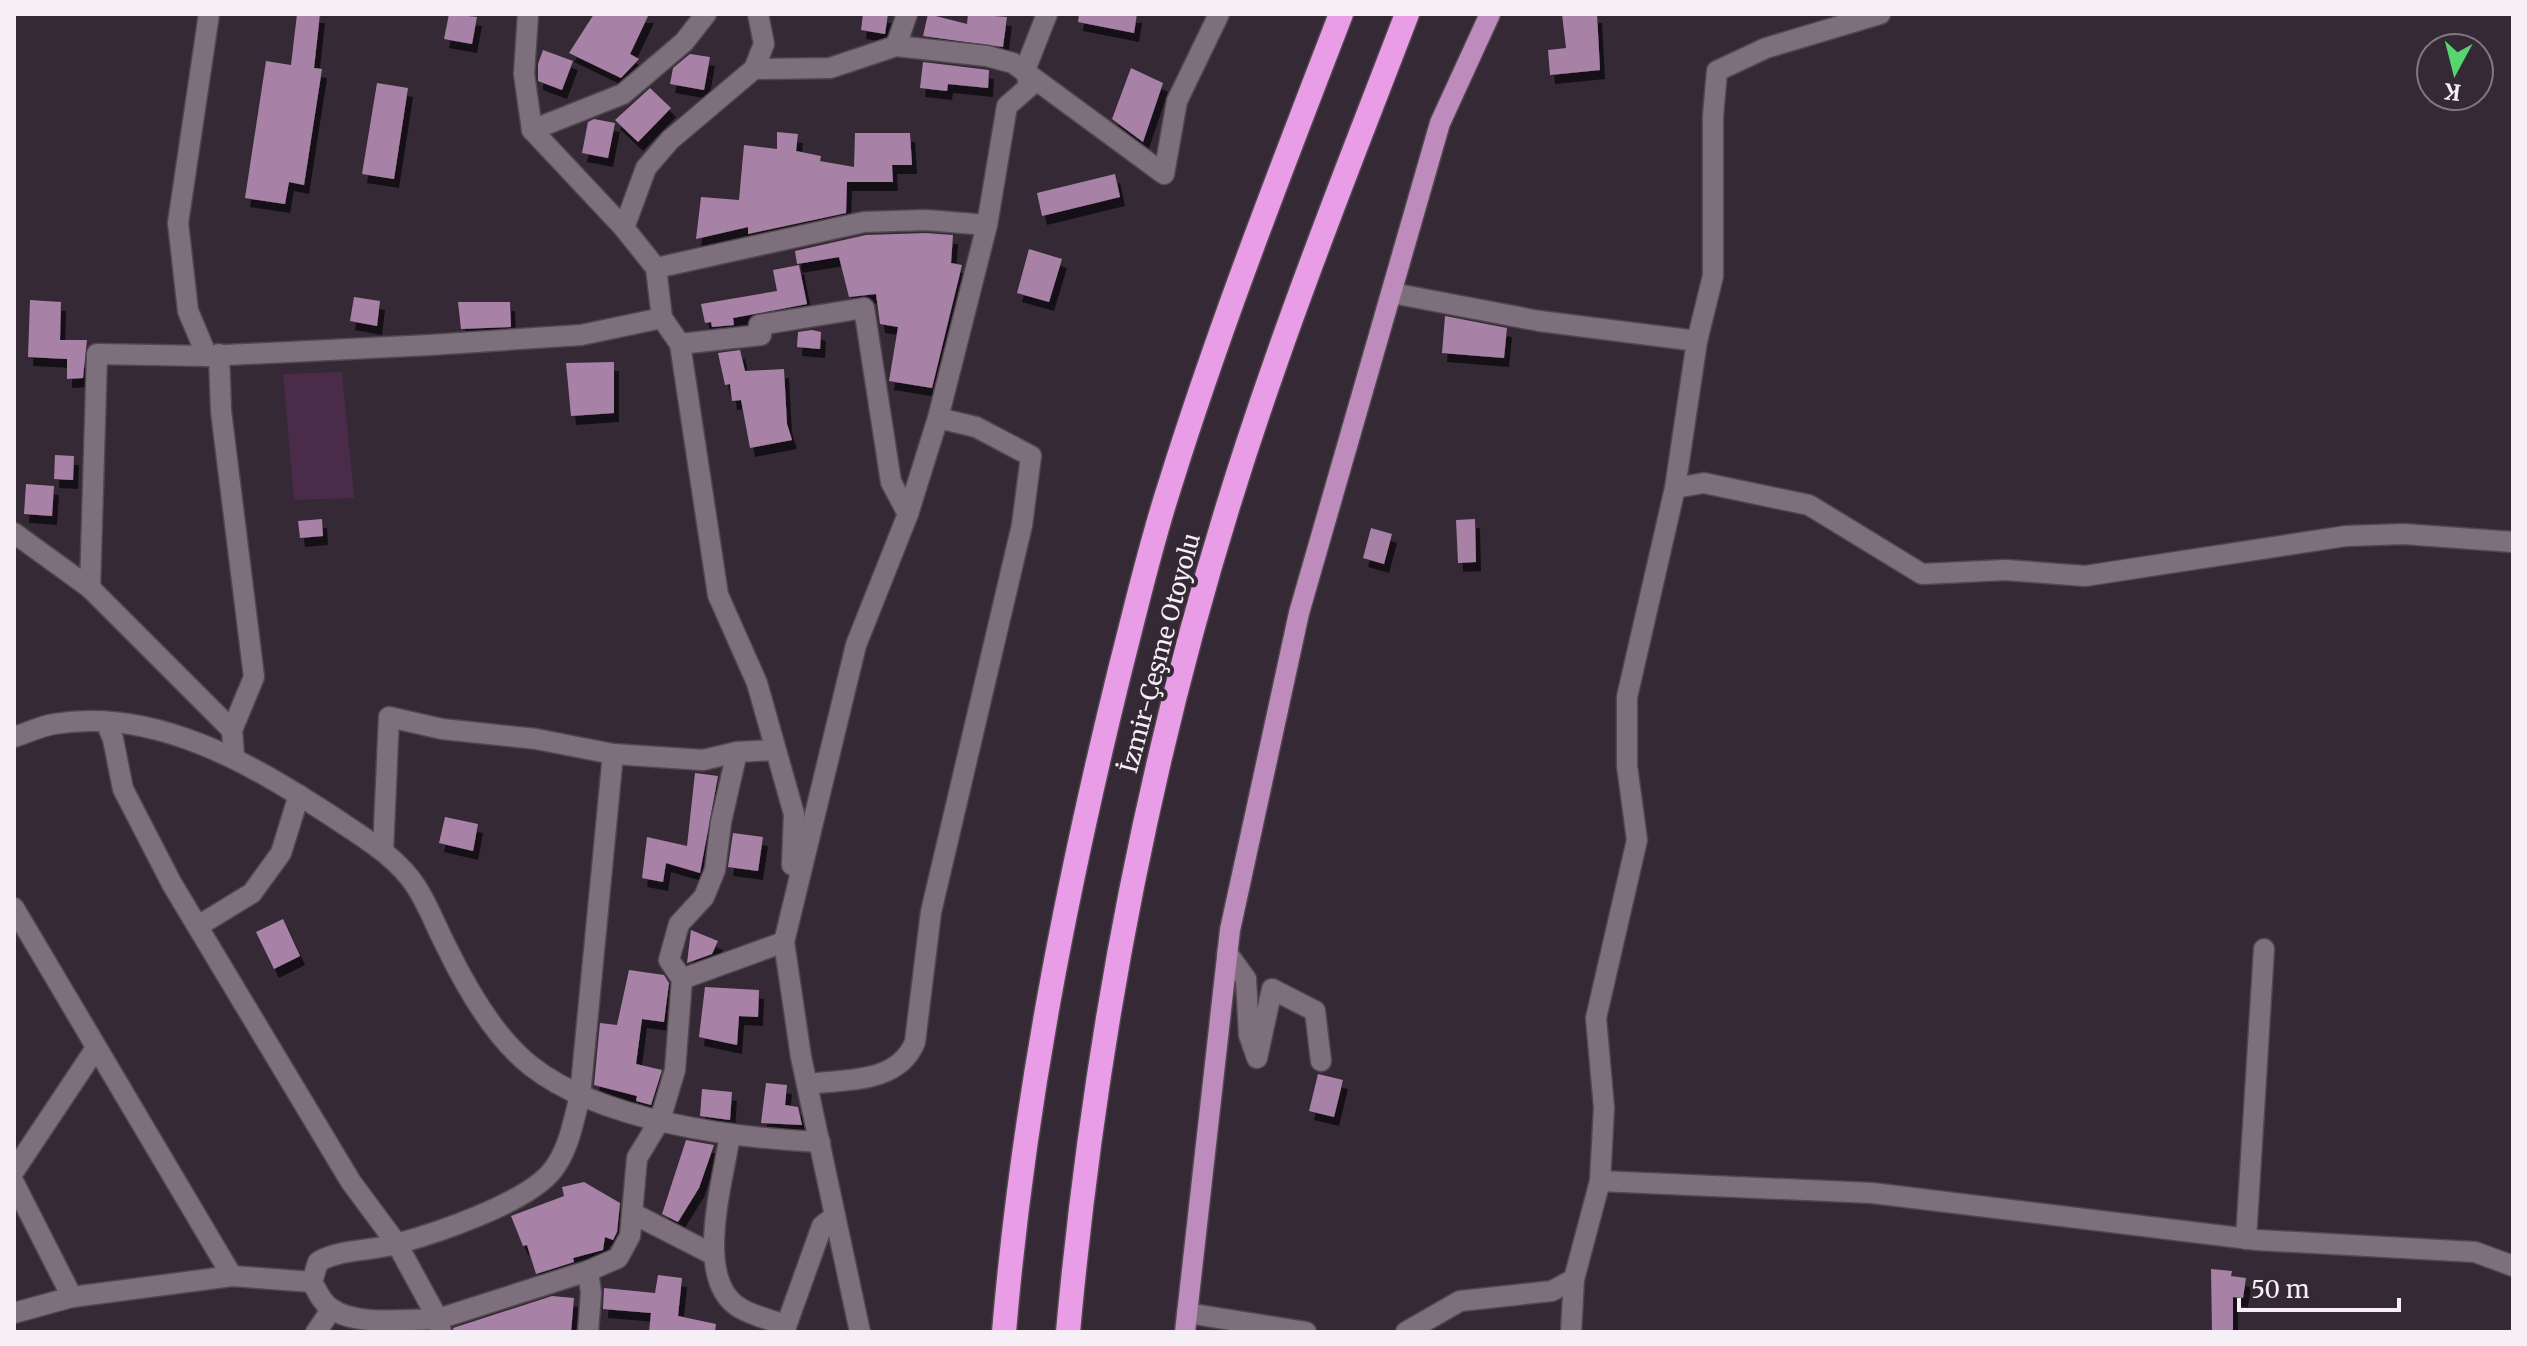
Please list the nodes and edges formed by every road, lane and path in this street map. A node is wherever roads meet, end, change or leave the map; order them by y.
1 (209, 14) edge
2 (706, 14) edge
3 (758, 14) edge
4 (907, 14) edge
5 (1047, 14) edge
6 (1219, 14) edge
7 (1341, 14) edge
8 (1407, 14) edge
9 (1490, 14) edge
10 (1880, 14) edge
11 (533, 15) edge
12 (896, 46) junction
13 (754, 69) junction
14 (1025, 70) junction
15 (532, 130) junction
16 (987, 225) junction
17 (624, 228) junction
18 (656, 268) junction
19 (1392, 293) junction
20 (662, 318) junction
21 (1697, 341) junction
22 (680, 344) junction
23 (213, 355) junction
24 (938, 418) junction
25 (1682, 447) junction
26 (1704, 483) junction
27 (1675, 488) junction
28 (908, 514) junction
29 (14, 533) edge
30 (2513, 542) edge
31 (90, 588) junction
32 (106, 722) junction
33 (232, 730) junction
34 (14, 737) edge
35 (775, 750) junction
36 (737, 752) junction
37 (613, 754) junction
38 (234, 756) junction
39 (299, 795) junction
40 (383, 851) junction
41 (790, 905) junction
42 (14, 908) edge
43 (198, 926) junction
44 (784, 942) junction
45 (2264, 949) dead end
46 (1227, 953) junction
47 (682, 979) junction
48 (96, 1048) junction
49 (1321, 1061) dead end
50 (807, 1084) junction
51 (580, 1096) junction
52 (660, 1120) junction
53 (730, 1134) junction
54 (820, 1142) junction
55 (14, 1171) edge
56 (1600, 1181) junction
57 (14, 1183) edge
58 (632, 1213) junction
59 (835, 1216) junction
60 (2246, 1239) junction
61 (397, 1244) junction
62 (712, 1254) junction
63 (2513, 1266) edge
64 (588, 1271) junction
65 (232, 1276) junction
66 (1574, 1279) junction
67 (312, 1282) junction
68 (72, 1297) junction
69 (332, 1309) junction
70 (14, 1313) edge
71 (1186, 1323) edge
72 (439, 1325) edge
73 (785, 1328) edge
74 (316, 1332) edge
75 (588, 1332) edge
76 (860, 1332) edge
77 (1004, 1332) edge
78 (1068, 1332) edge
79 (1306, 1332) edge
80 (1406, 1332) edge
81 (1571, 1332) edge

1 - 23 street
2 - 15 street
3 - 13 street
4 - 12 street
5 - 14 street
6 - 14 street
7 - 77 highway, İzmir-Çeşme Otoyolu
8 - 78 highway, İzmir-Çeşme Otoyolu
9 - 19 main road
10 - 21 street
11 - 15 street
12 - 13 street
12 - 14 street
13 - 17 street
14 - 16 street
15 - 17 street
16 - 18 street
16 - 24 street
17 - 18 street
18 - 20 street
19 - 21 street
19 - 46 main road
20 - 22 street
20 - 23 street
21 - 25 street
22 - 28 street
22 - 35 street
23 - 31 street
23 - 33 street
24 - 28 street
24 - 50 street
25 - 26 street
25 - 27 street
26 - 27 street
26 - 30 street
27 - 56 street
28 - 41 street
29 - 31 street
31 - 33 street
32 - 34 street
32 - 38 street
32 - 43 street
33 - 38 street
35 - 36 street
35 - 41 street
36 - 37 street
36 - 47 street
37 - 40 street
37 - 51 street
38 - 39 street
39 - 40 street
39 - 43 street
40 - 51 street
41 - 44 street
42 - 48 street
43 - 61 street
44 - 47 street
44 - 50 street
45 - 60 street
46 - 49 street
46 - 71 main road
47 - 52 street
48 - 55 street
48 - 65 street
50 - 54 street
51 - 52 street
51 - 61 street
52 - 53 street
52 - 58 street
53 - 54 street
53 - 62 street
54 - 59 street
56 - 60 street
56 - 66 street
57 - 68 street
58 - 62 street
58 - 64 street
59 - 73 street
59 - 76 street
60 - 63 street
61 - 67 street
61 - 72 street
62 - 73 street
64 - 72 street
64 - 75 street
65 - 67 street
65 - 68 street
66 - 80 street
66 - 81 street
67 - 69 street
68 - 70 street
69 - 72 street
69 - 74 street
71 - 79 street

